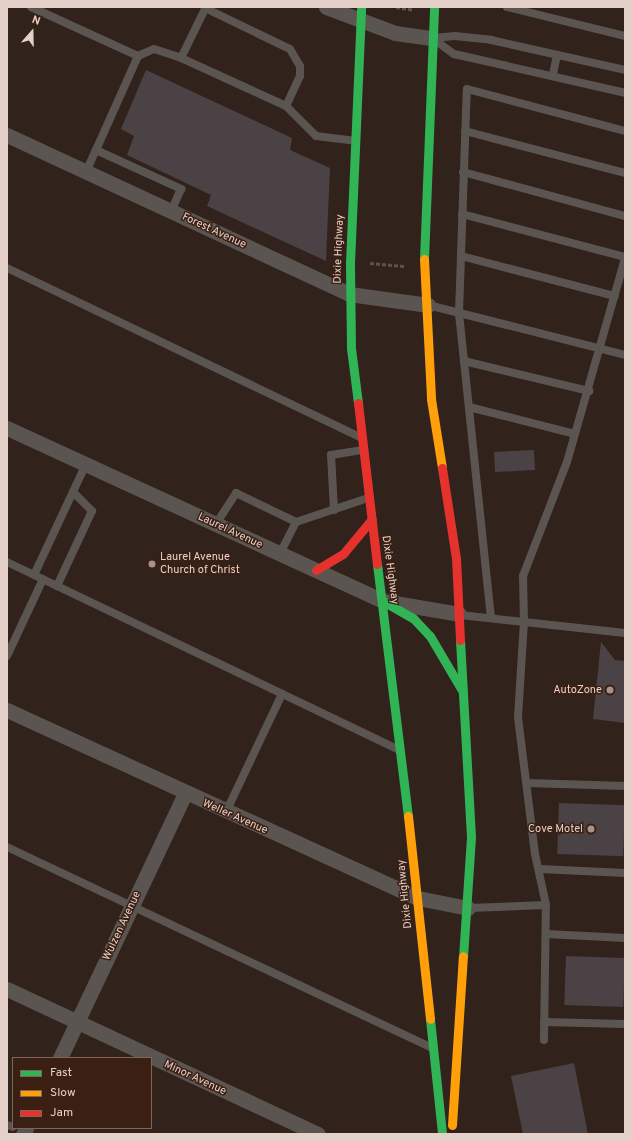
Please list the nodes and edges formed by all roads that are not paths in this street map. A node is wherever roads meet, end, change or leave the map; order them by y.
1 (31, 7) edge
2 (205, 7) edge
3 (326, 7) edge
4 (361, 7) edge
5 (434, 7) edge
6 (507, 7) edge
7 (360, 22) junction
8 (625, 36) edge
9 (432, 38) junction
10 (557, 55) junction
11 (138, 56) junction
12 (181, 58) junction
13 (625, 70) edge
14 (553, 74) junction
15 (625, 93) edge
16 (286, 106) junction
17 (465, 131) junction
18 (625, 131) edge
19 (7, 135) edge
20 (355, 141) junction
21 (96, 150) junction
22 (86, 172) junction
23 (463, 172) junction
24 (625, 173) edge
25 (171, 211) junction
26 (462, 214) junction
27 (625, 216) edge
28 (461, 256) junction
29 (625, 258) edge
30 (7, 268) edge
31 (349, 294) junction
32 (615, 296) junction
33 (428, 305) junction
34 (459, 313) junction
35 (602, 349) junction
36 (625, 355) edge
37 (464, 361) junction
38 (589, 391) junction
39 (469, 407) junction
40 (7, 428) edge
41 (575, 434) junction
42 (361, 437) junction
43 (362, 450) junction
44 (86, 464) junction
45 (73, 492) junction
46 (369, 498) junction
47 (334, 510) junction
48 (372, 519) junction
49 (296, 522) junction
50 (216, 524) junction
51 (280, 554) junction
52 (7, 562) edge
53 (316, 570) junction
54 (34, 575) junction
55 (43, 579) junction
56 (57, 586) junction
57 (383, 601) junction
58 (460, 614) junction
59 (491, 618) junction
60 (524, 622) junction
61 (625, 633) edge
62 (7, 656) edge
63 (282, 694) junction
64 (464, 695) junction
65 (7, 710) edge
66 (400, 751) junction
67 (527, 783) junction
68 (625, 786) edge
69 (185, 794) junction
70 (225, 813) junction
71 (7, 847) edge
72 (540, 869) junction
73 (625, 873) edge
74 (418, 898) junction
75 (546, 905) junction
76 (132, 907) junction
77 (468, 908) junction
78 (546, 934) junction
79 (625, 938) edge
80 (7, 989) edge
81 (544, 1022) junction
82 (77, 1023) junction
83 (625, 1024) edge
84 (544, 1040) dead end
85 (434, 1048) junction
86 (60, 1057) edge
87 (151, 1057) edge
88 (152, 1058) edge
89 (318, 1134) edge
90 (442, 1134) edge
91 (452, 1134) edge

1 - 11 lane
2 - 12 lane
2 - 16 lane
3 - 7 street
4 - 7 main road, Dixie Highway
5 - 9 main road
6 - 8 lane
7 - 9 street
7 - 20 main road, Dixie Highway
9 - 10 lane
9 - 14 lane
9 - 33 main road
10 - 13 lane
10 - 14 lane
11 - 12 lane
11 - 21 lane
12 - 16 lane
14 - 15 lane
16 - 20 lane
17 - 18 lane
17 - 23 lane
17 - 24 lane
19 - 22 street, Forest Avenue
20 - 31 main road, Dixie Highway
21 - 22 lane
21 - 25 lane
22 - 25 street, Forest Avenue
23 - 26 lane
23 - 27 lane
25 - 31 street, Forest Avenue
26 - 28 lane
26 - 29 lane
28 - 32 lane
28 - 34 lane
29 - 32 lane
30 - 42 lane
31 - 33 street, Forest Avenue
31 - 42 main road, Dixie Highway
32 - 35 lane
33 - 34 lane
33 - 58 main road
34 - 35 lane
34 - 37 lane
35 - 36 lane
35 - 38 lane
37 - 38 lane
37 - 39 lane
38 - 41 lane
39 - 41 lane
39 - 59 lane
40 - 44 street, Laurel Avenue
41 - 60 lane
42 - 43 main road, Dixie Highway
43 - 46 main road, Dixie Highway
43 - 47 lane
44 - 45 lane
44 - 50 street, Laurel Avenue
45 - 54 lane
45 - 56 lane
46 - 47 lane
46 - 48 main road, Dixie Highway
47 - 49 lane
48 - 53 main road
48 - 57 main road, Dixie Highway
49 - 50 lane
49 - 51 lane
50 - 51 street, Laurel Avenue
51 - 53 street, Laurel Avenue
52 - 54 lane
53 - 57 street, Laurel Avenue
54 - 55 lane
55 - 56 lane
55 - 62 lane
56 - 63 lane
57 - 58 street, Laurel Avenue
57 - 64 main road
57 - 66 main road, Dixie Highway
58 - 59 lane
58 - 64 main road
59 - 60 lane
60 - 61 lane
60 - 67 lane
63 - 66 lane
63 - 70 lane
64 - 77 main road
65 - 69 street, Weller Avenue
66 - 74 main road, Dixie Highway
67 - 68 lane
67 - 72 lane
69 - 70 street, Weller Avenue
69 - 76 street, Wulzen Avenue
70 - 74 street, Weller Avenue
71 - 76 lane
72 - 73 lane
72 - 75 lane
74 - 77 street, Weller Avenue
74 - 85 main road, Dixie Highway
75 - 77 lane
75 - 78 lane
76 - 82 street, Wulzen Avenue
76 - 85 lane
77 - 91 main road
78 - 79 lane
78 - 81 lane
80 - 82 street, Minor Avenue
81 - 83 lane
81 - 84 lane
82 - 86 street, Wulzen Avenue
82 - 87 street, Minor Avenue
85 - 90 main road, Dixie Highway
88 - 89 street, Minor Avenue

